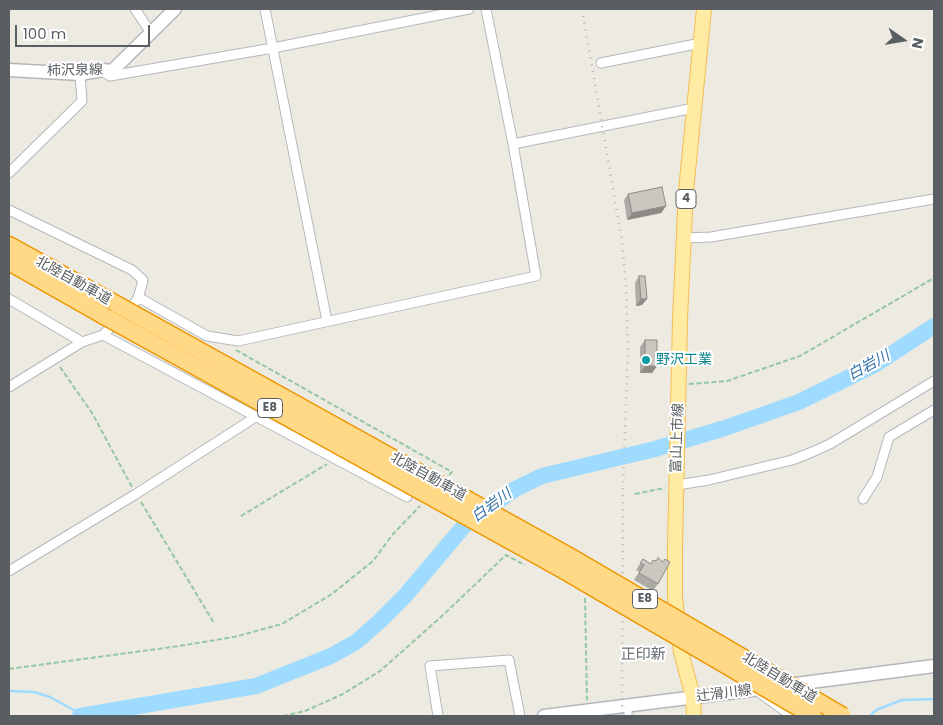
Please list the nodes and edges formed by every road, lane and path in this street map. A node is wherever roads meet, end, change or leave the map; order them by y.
1 (135, 9) edge
2 (175, 9) edge
3 (265, 9) edge
4 (469, 9) edge
5 (486, 9) edge
6 (704, 9) edge
7 (151, 33) junction
8 (701, 44) junction
9 (273, 48) junction
10 (600, 63) dead end
11 (9, 70) edge
12 (103, 70) junction
13 (80, 74) junction
14 (694, 108) junction
15 (513, 144) junction
16 (9, 173) edge
17 (934, 200) edge
18 (9, 210) edge
19 (684, 238) junction
20 (9, 245) edge
21 (9, 262) edge
22 (934, 278) edge
23 (138, 297) junction
24 (9, 299) edge
25 (110, 310) junction
26 (327, 321) junction
27 (103, 335) junction
28 (82, 342) junction
29 (229, 347) dead end
30 (934, 380) edge
31 (9, 387) edge
32 (679, 387) junction
33 (934, 410) edge
34 (257, 416) junction
35 (336, 458) junction
36 (446, 479) dead end
37 (677, 486) junction
38 (635, 494) dead end
39 (407, 497) dead end
40 (863, 499) dead end
41 (426, 500) dead end
42 (241, 516) dead end
43 (533, 568) dead end
44 (9, 571) edge
45 (586, 596) dead end
46 (934, 666) edge
47 (9, 669) edge
48 (755, 690) junction
49 (692, 697) junction
50 (587, 711) junction
51 (283, 716) edge
52 (438, 716) edge
53 (520, 716) edge
54 (544, 716) edge
55 (694, 716) edge
56 (792, 716) edge
57 (813, 716) edge
58 (843, 716) edge

1 - 7 street
2 - 7 main road, 柿沢泉線
3 - 9 street
4 - 9 street
5 - 15 street
6 - 8 main road, 4
7 - 12 main road, 柿沢泉線
8 - 10 street
8 - 14 main road, 4
9 - 12 street
9 - 26 street
11 - 13 main road, 柿沢泉線
12 - 13 main road, 柿沢泉線
13 - 16 street
14 - 15 street
14 - 19 main road, 4
15 - 26 street
17 - 19 street
18 - 23 street
19 - 32 main road, 4
20 - 25 highway, 北陸自動車道 / E8
21 - 25 highway, 北陸自動車道 / E8
22 - 32 path
23 - 26 street
23 - 27 street
24 - 28 street
25 - 57 highway, 北陸自動車道 / E8, bridge
25 - 58 highway, 北陸自動車道 / E8, bridge
27 - 28 street
27 - 34 street
28 - 31 street
29 - 36 path
30 - 37 street
32 - 37 main road, 富山上市線 / 4
33 - 40 street
34 - 35 street
34 - 44 street
35 - 39 street
35 - 42 path
37 - 38 path
37 - 49 main road, 4
41 - 47 path
43 - 51 path
45 - 50 path
46 - 48 main road, 辻滑川線
48 - 49 main road, 辻滑川線
48 - 56 street
49 - 50 main road, 辻滑川線
49 - 55 main road, 4
50 - 54 main road, 辻滑川線
52 - 53 street

